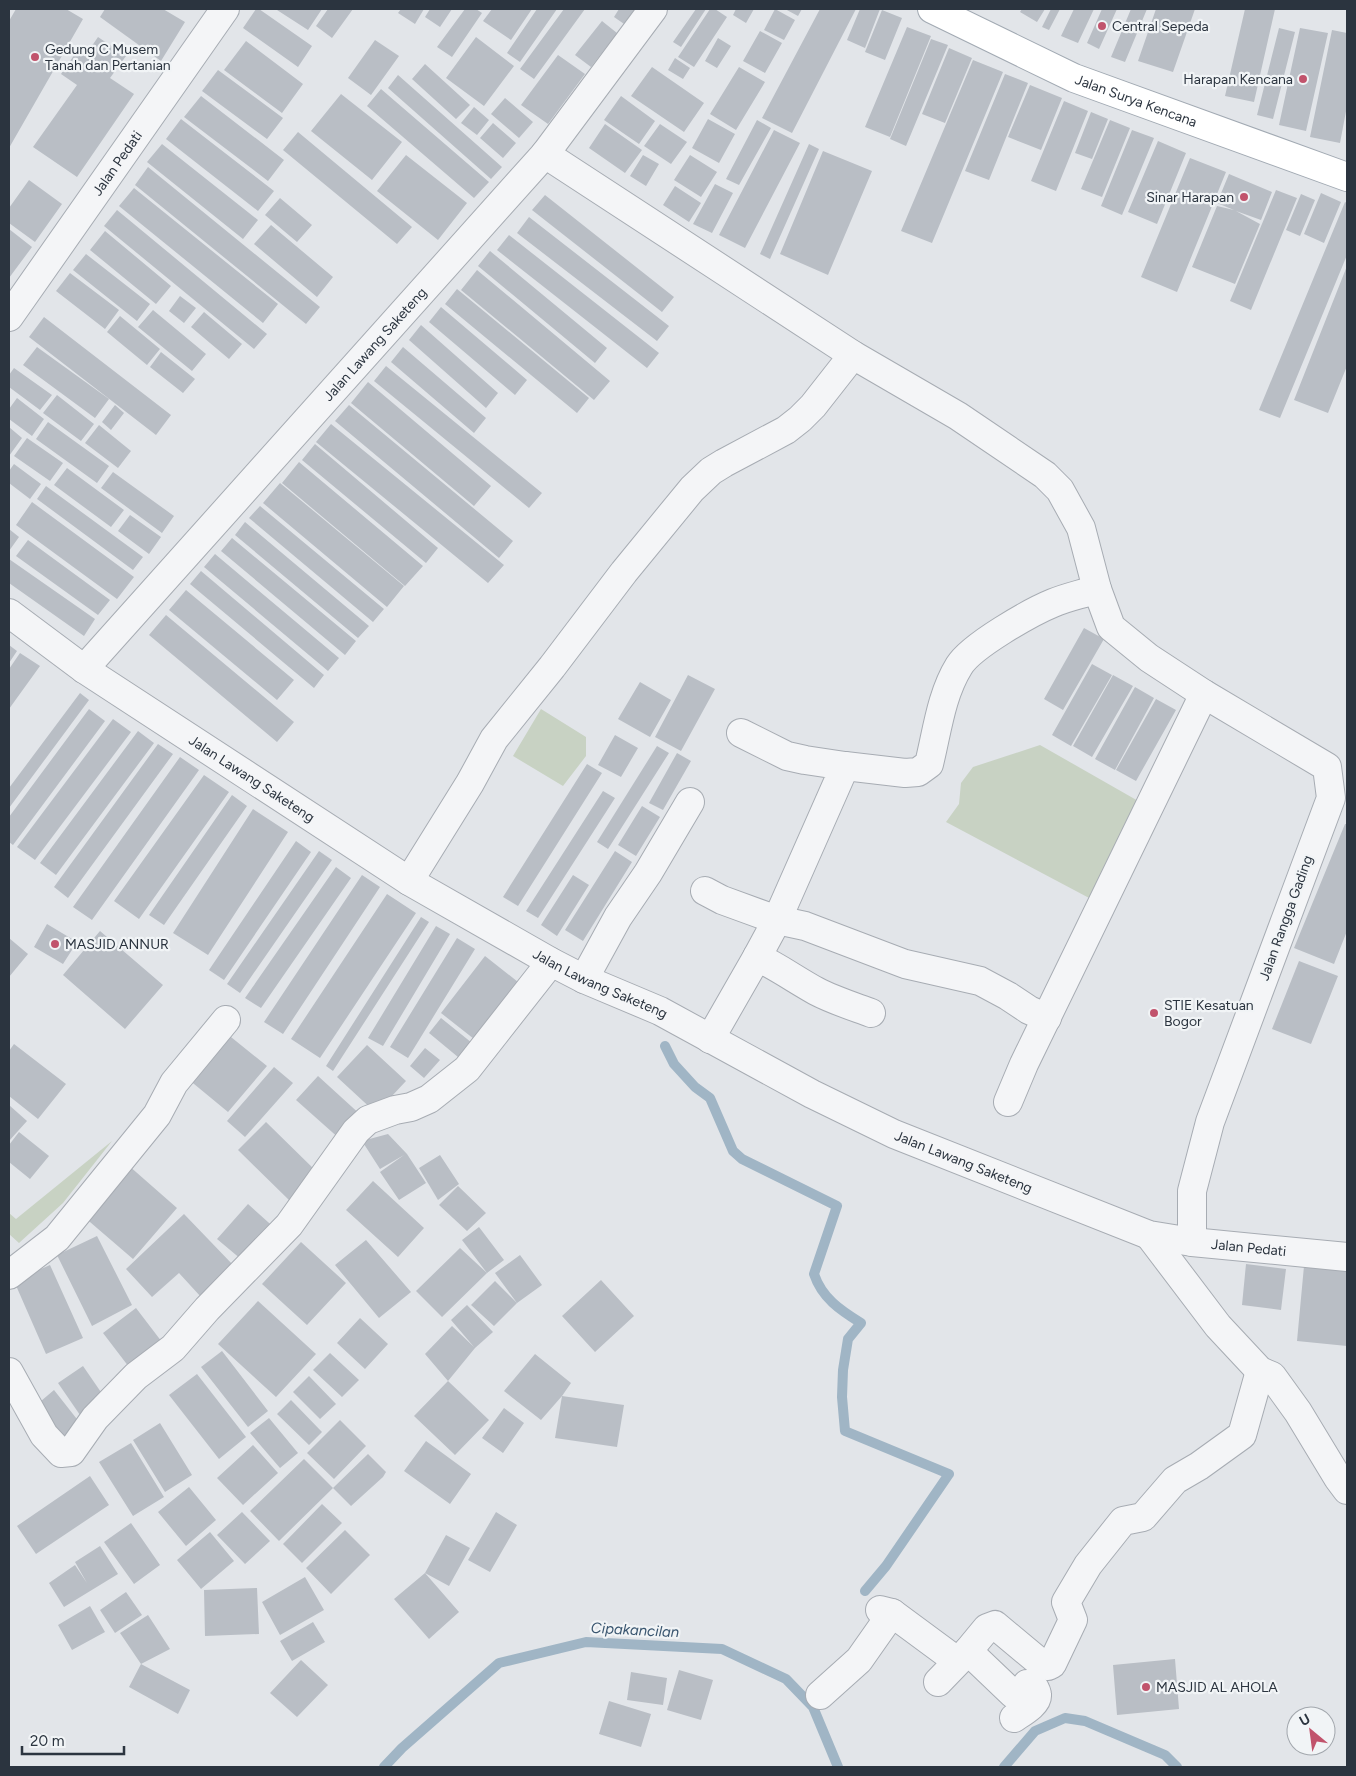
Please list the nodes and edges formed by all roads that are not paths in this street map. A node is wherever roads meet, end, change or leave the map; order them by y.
1 (225, 9) edge
2 (653, 9) edge
3 (932, 9) edge
4 (545, 154) junction
5 (1347, 177) edge
6 (9, 317) edge
7 (853, 355) junction
8 (1097, 589) junction
9 (9, 613) edge
10 (84, 669) junction
11 (1204, 694) junction
12 (741, 733) dead end
13 (845, 766) junction
14 (690, 802) dead end
15 (409, 881) junction
16 (706, 891) dead end
17 (776, 920) junction
18 (758, 957) junction
19 (551, 962) junction
20 (584, 979) junction
21 (870, 1012) dead end
22 (1047, 1018) junction
23 (226, 1020) dead end
24 (710, 1038) junction
25 (1008, 1102) dead end
26 (1149, 1235) junction
27 (1192, 1242) junction
28 (1347, 1258) edge
29 (9, 1275) edge
30 (1260, 1371) junction
31 (9, 1373) edge
32 (1347, 1490) edge
33 (963, 1656) junction
34 (938, 1682) dead end
35 (820, 1695) dead end
36 (1014, 1718) dead end

1 - 6 street, Jalan Pedati
2 - 4 street, Jalan Lawang Saketeng
3 - 5 main road, Jalan Surya Kencana
4 - 7 street
4 - 10 street, Jalan Lawang Saketeng
7 - 8 street
7 - 15 street
8 - 11 street
8 - 13 street
9 - 10 street, Jalan Lawang Saketeng
10 - 15 street, Jalan Lawang Saketeng
11 - 22 street
11 - 27 street, Jalan Rangga Gading
12 - 13 street
13 - 17 street
14 - 20 street
15 - 19 street, Jalan Lawang Saketeng
16 - 17 street
17 - 18 street
17 - 22 street
18 - 21 street
18 - 24 street
19 - 20 street, Jalan Lawang Saketeng
19 - 31 street
20 - 24 street, Jalan Lawang Saketeng
22 - 25 street
23 - 29 street
24 - 26 street, Jalan Lawang Saketeng
26 - 27 street, Jalan Pedati
26 - 30 street
27 - 28 street, Jalan Pedati
30 - 32 street
30 - 33 street
33 - 34 street
33 - 35 street
33 - 36 street

